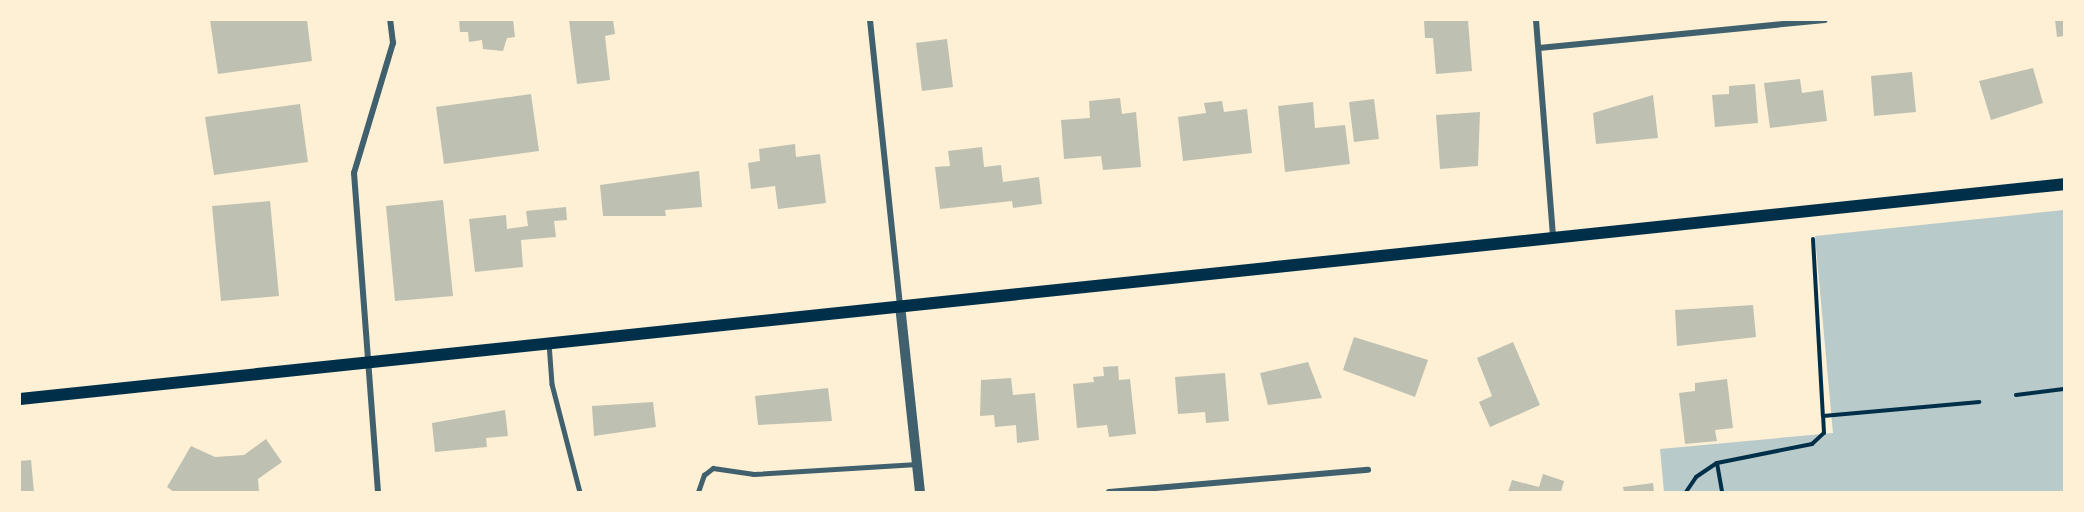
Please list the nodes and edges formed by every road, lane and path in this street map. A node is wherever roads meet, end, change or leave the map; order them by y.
1 (390, 20) edge
2 (870, 20) edge
3 (1536, 20) edge
4 (1825, 20) edge
5 (1539, 48) junction
6 (2064, 184) edge
7 (1553, 237) junction
8 (1813, 239) dead end
9 (900, 305) junction
10 (548, 341) junction
11 (366, 361) junction
12 (2064, 389) edge
13 (2016, 394) dead end
14 (20, 399) edge
15 (1979, 402) dead end
16 (1823, 416) junction
17 (1717, 463) junction
18 (917, 464) junction
19 (1368, 470) dead end
20 (378, 492) edge
21 (580, 492) edge
22 (698, 492) edge
23 (920, 492) edge
24 (1109, 492) edge
25 (1686, 492) edge
26 (1722, 492) edge

1 - 11 street
2 - 9 street
3 - 5 street
4 - 5 street
5 - 7 street
6 - 7 main road
7 - 9 main road
8 - 16 path
9 - 10 main road
9 - 18 street
10 - 11 main road
10 - 21 lane
11 - 14 main road
11 - 20 street
12 - 13 path
15 - 16 path
16 - 17 path
17 - 25 path
17 - 26 path
18 - 22 lane
18 - 23 street
19 - 24 street

